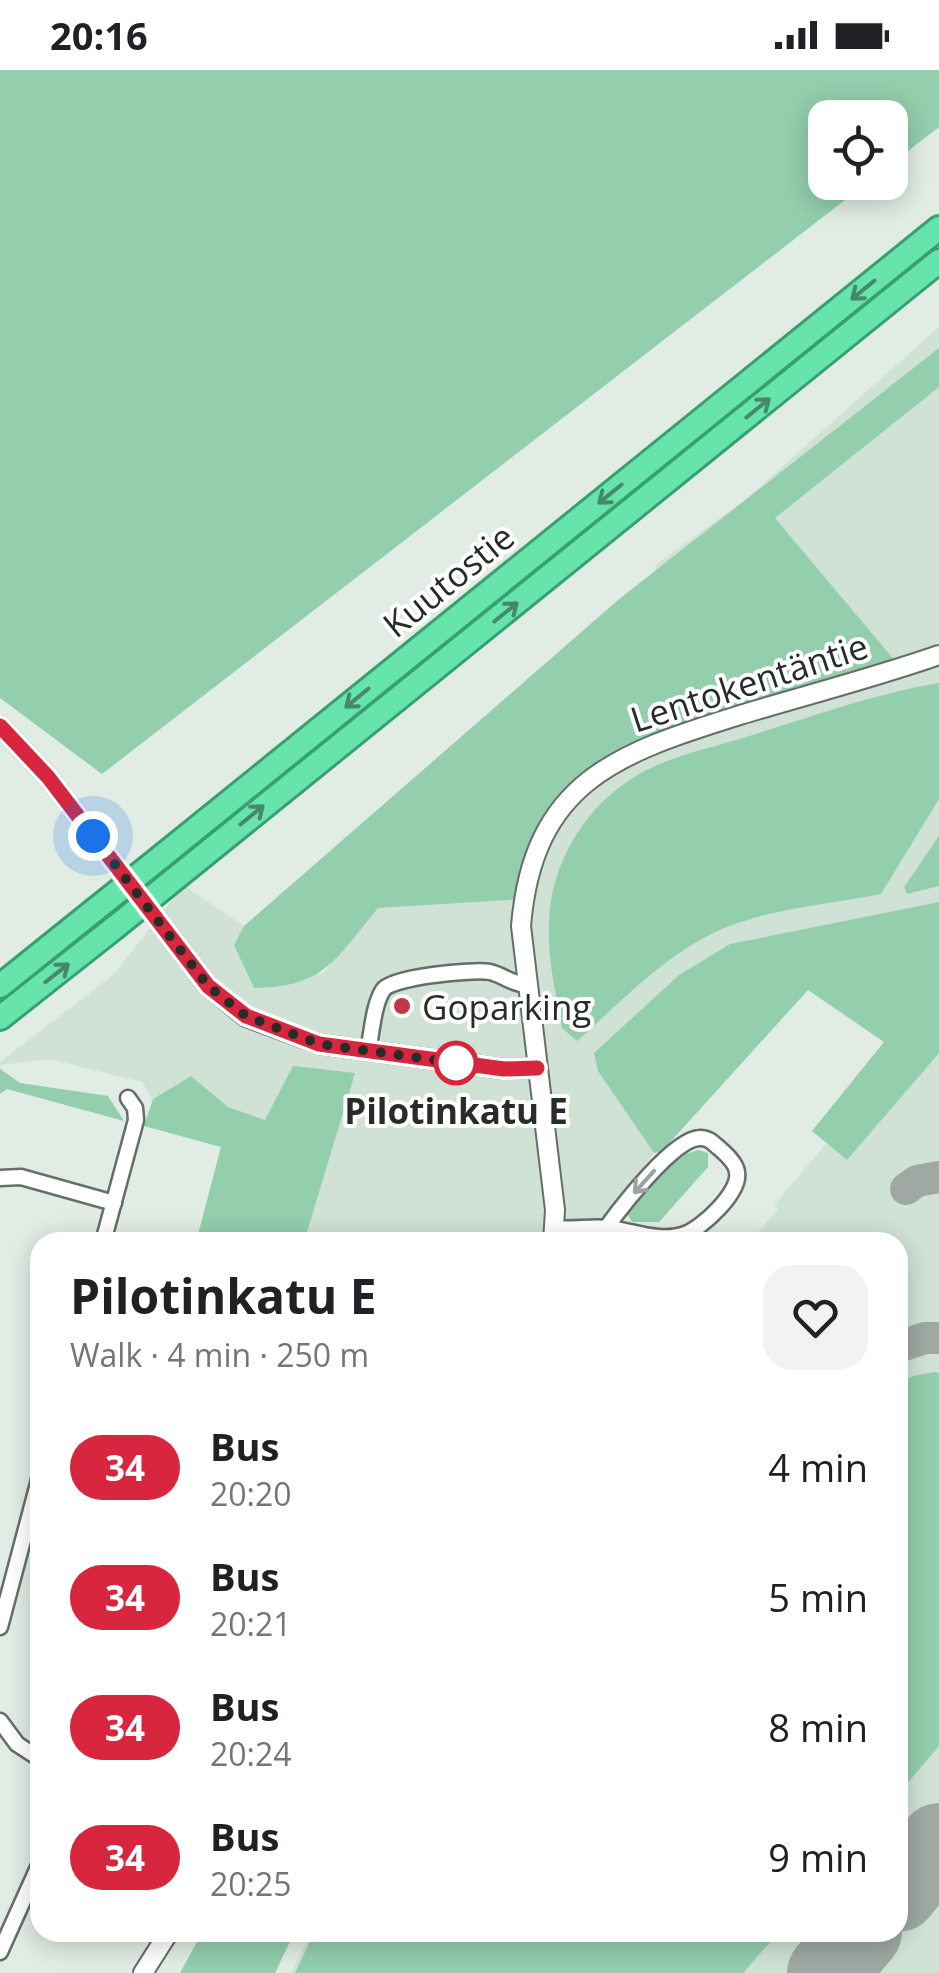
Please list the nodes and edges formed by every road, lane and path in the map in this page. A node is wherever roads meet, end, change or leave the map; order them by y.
1 (939, 228) edge
2 (939, 261) edge
3 (939, 655) edge
4 (0, 726) edge
5 (527, 984) junction
6 (0, 986) edge
7 (0, 1018) edge
8 (368, 1051) junction
9 (537, 1068) junction
10 (128, 1098) dead end
11 (0, 1178) edge
12 (114, 1203) junction
13 (606, 1228) junction
14 (106, 1232) edge
15 (554, 1232) edge
16 (576, 1232) edge
17 (627, 1232) edge
18 (690, 1232) edge
19 (30, 1514) edge
20 (0, 1627) edge
21 (0, 1721) edge
22 (30, 1752) edge
23 (30, 1885) edge
24 (163, 1942) edge
25 (1, 1948) edge
26 (143, 1973) edge

1 -> 6 highway, Kuutostie, bridge
7 -> 2 highway, Kuutostie, bridge
3 - 5 street, Lentokentäntie
4 - 8 street
5 - 8 street
5 - 9 street, Lentokentäntie
8 - 9 street
9 - 15 street, Lentokentäntie
10 - 12 street
11 - 12 street
12 - 14 street
13 - 16 street
13 - 17 street
18 -> 13 street
19 - 20 street
21 - 22 street
23 - 25 street
24 - 26 street

